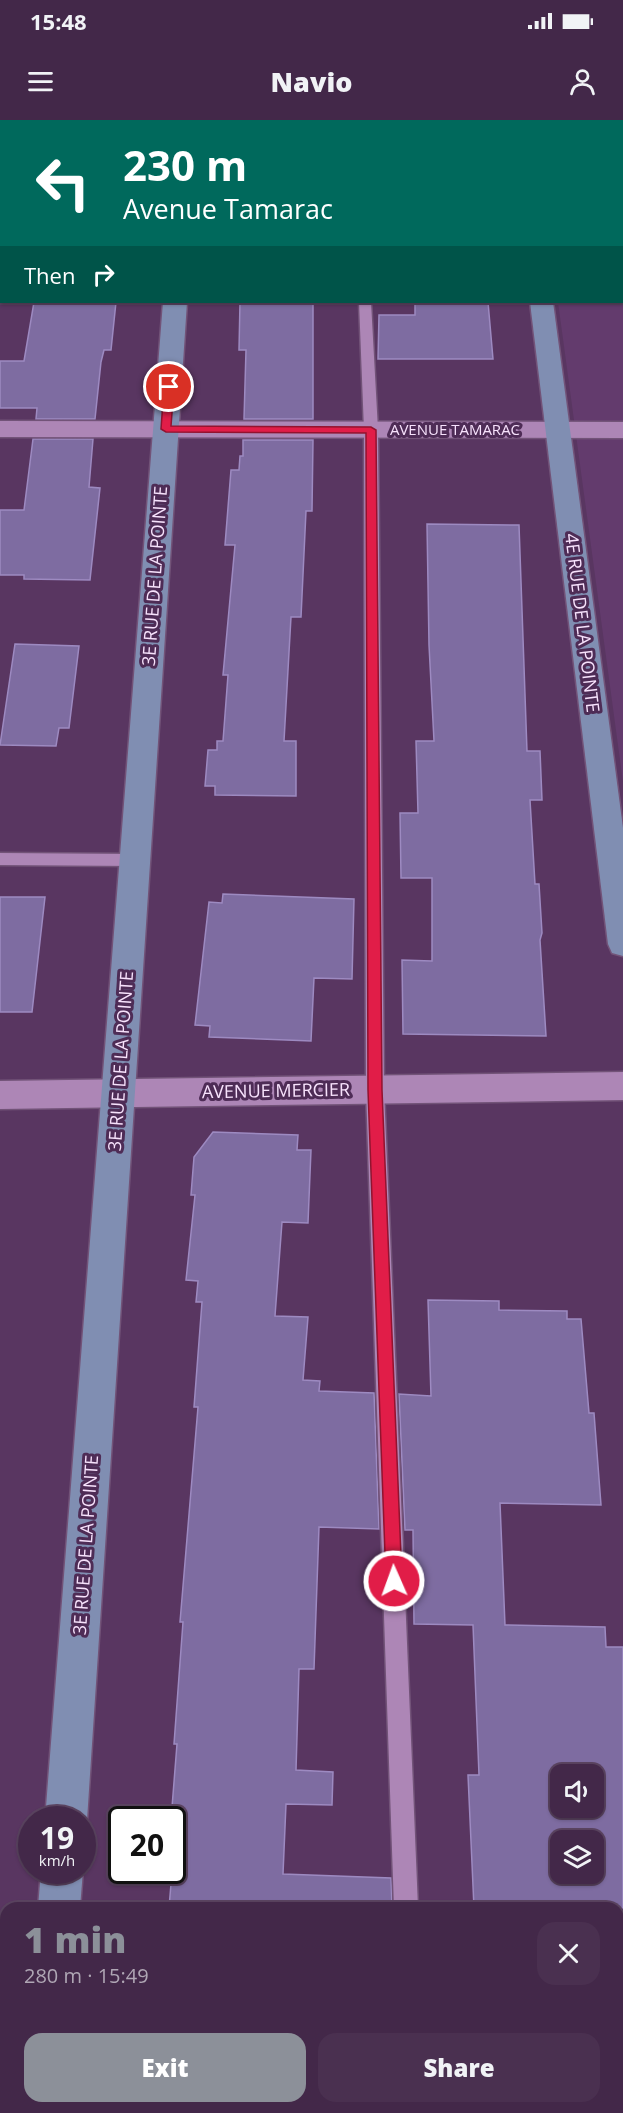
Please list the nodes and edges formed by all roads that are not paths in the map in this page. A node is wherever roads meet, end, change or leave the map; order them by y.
1 (175, 303) edge
2 (365, 303) edge
3 (541, 303) edge
4 (0, 429) edge
5 (166, 429) junction
6 (371, 430) junction
7 (558, 430) junction
8 (623, 430) edge
9 (0, 860) edge
10 (135, 860) junction
11 (623, 944) edge
12 (623, 1086) edge
13 (375, 1090) junction
14 (118, 1094) junction
15 (0, 1095) edge
16 (67, 1806) edge
17 (61, 1884) edge
18 (59, 1902) edge
19 (406, 1902) edge

1 - 5 street, 3E RUE DE LA POINTE
2 - 6 lane
3 - 7 street, 4E RUE DE LA POINTE
4 - 5 street, AVENUE TAMARAC
5 - 6 street, AVENUE TAMARAC
5 - 10 street, 3E RUE DE LA POINTE
6 - 7 street, AVENUE TAMARAC
6 - 13 lane
7 - 8 street, AVENUE TAMARAC
7 - 11 street, 4E RUE DE LA POINTE
9 - 10 lane
10 - 14 street, 3E RUE DE LA POINTE
12 - 13 street, AVENUE MERCIER
13 - 14 street, AVENUE MERCIER
13 - 19 lane
14 - 15 street, AVENUE MERCIER
14 - 16 street, 3E RUE DE LA POINTE
17 - 18 street

